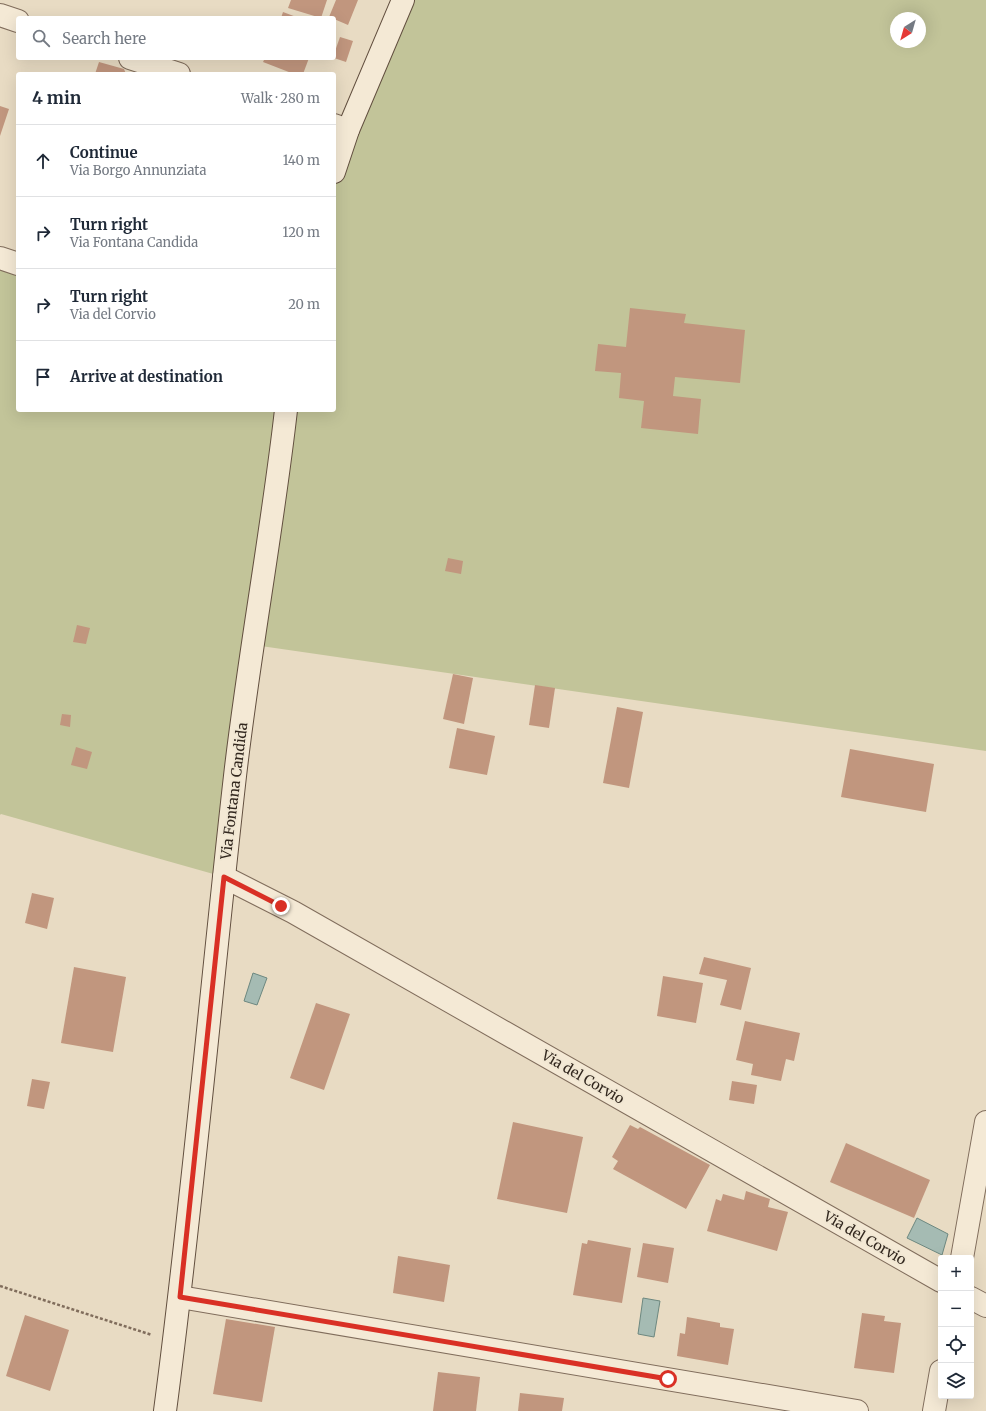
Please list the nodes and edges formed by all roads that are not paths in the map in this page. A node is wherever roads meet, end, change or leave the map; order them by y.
1 (404, 0) edge
2 (0, 15) edge
3 (16, 20) edge
4 (136, 60) edge
5 (173, 72) edge
6 (341, 127) edge
7 (336, 159) edge
8 (0, 258) edge
9 (16, 263) edge
10 (286, 412) edge
11 (224, 877) junction
12 (986, 1122) edge
13 (963, 1255) edge
14 (938, 1279) edge
15 (180, 1297) junction
16 (974, 1300) edge
17 (986, 1306) edge
18 (938, 1388) edge
19 (165, 1411) edge
20 (857, 1411) edge
21 (934, 1411) edge

1 - 6 street
2 - 3 street
4 - 5 street
6 - 7 street
8 - 9 street
10 - 11 street, Via Fontana Candida
11 - 14 street, Via del Corvio
11 - 15 street, Via Fontana Candida
12 - 13 street
15 - 19 street, Via Fontana Candida
15 - 20 street
16 - 17 street
18 - 21 street

